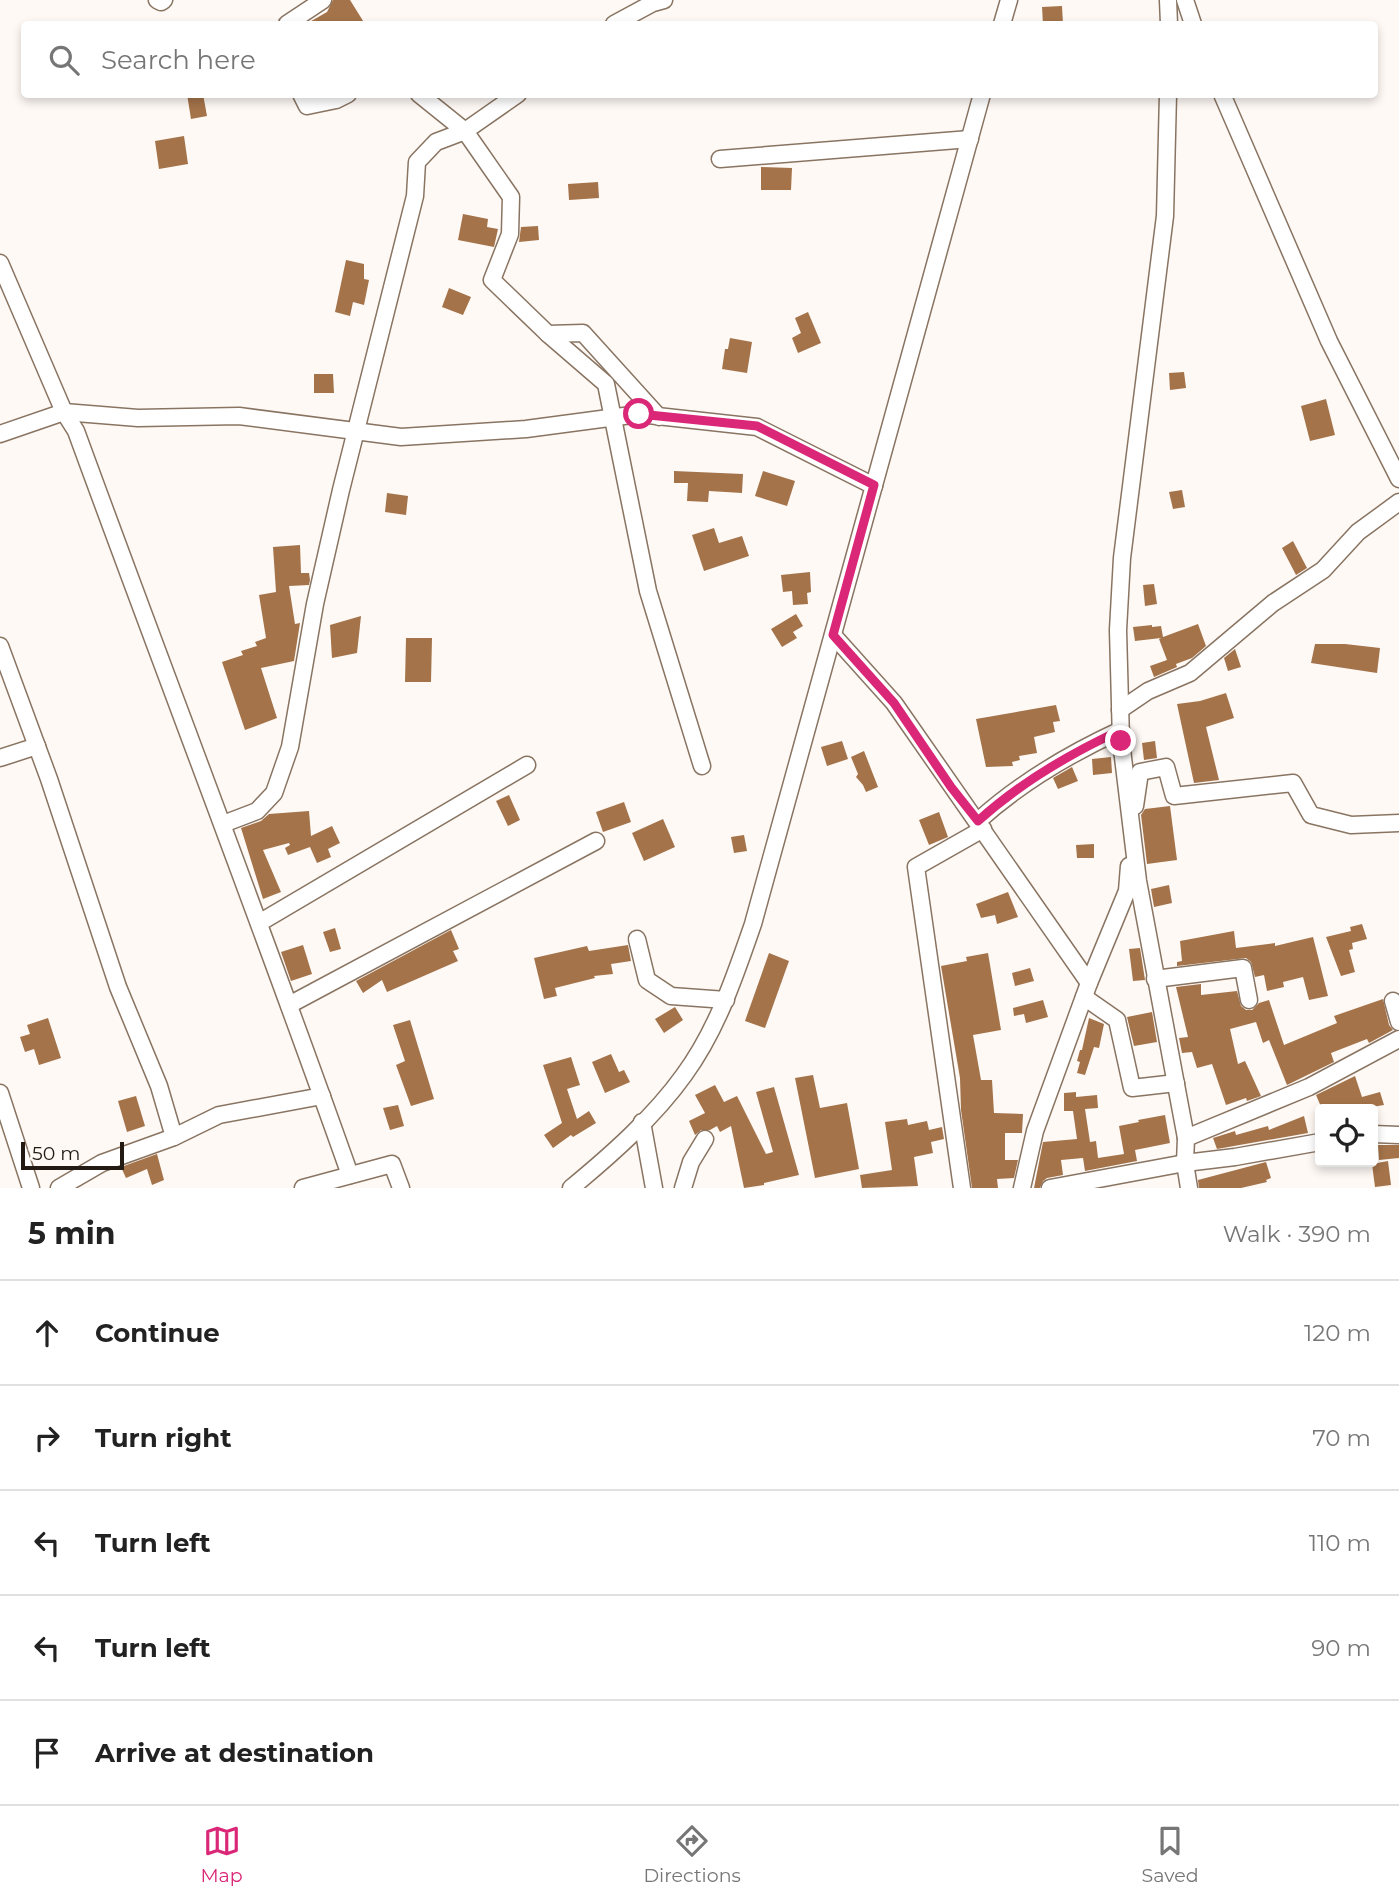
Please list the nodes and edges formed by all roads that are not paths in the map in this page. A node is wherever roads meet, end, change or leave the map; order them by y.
1 (157, 0) edge
2 (164, 0) edge
3 (323, 0) edge
4 (664, 0) edge
5 (1009, 0) edge
6 (1168, 0) edge
7 (1185, 0) edge
8 (292, 21) edge
9 (620, 21) edge
10 (1003, 21) edge
11 (1169, 21) edge
12 (1192, 21) edge
13 (303, 98) edge
14 (340, 98) edge
15 (424, 98) edge
16 (512, 98) edge
17 (981, 98) edge
18 (1168, 98) edge
19 (1224, 98) edge
20 (465, 131) junction
21 (970, 139) junction
22 (720, 159) dead end
23 (0, 263) edge
24 (548, 334) junction
25 (64, 412) junction
26 (659, 417) junction
27 (613, 418) junction
28 (358, 431) junction
29 (0, 434) edge
30 (1399, 479) edge
31 (874, 485) junction
32 (1399, 502) edge
33 (833, 635) junction
34 (0, 646) edge
35 (1120, 709) junction
36 (1121, 730) junction
37 (37, 746) junction
38 (0, 758) edge
39 (527, 765) dead end
40 (702, 766) dead end
41 (1399, 823) edge
42 (223, 824) junction
43 (980, 825) junction
44 (1132, 834) junction
45 (596, 841) dead end
46 (259, 923) junction
47 (637, 939) dead end
48 (1155, 979) junction
49 (1086, 990) junction
50 (726, 1000) junction
51 (1249, 1000) dead end
52 (1393, 1001) dead end
53 (289, 1005) junction
54 (1399, 1022) edge
55 (1399, 1039) edge
56 (1175, 1083) junction
57 (0, 1093) edge
58 (322, 1096) junction
59 (642, 1122) junction
60 (1378, 1134) edge
61 (1399, 1135) edge
62 (174, 1137) junction
63 (705, 1139) dead end
64 (1186, 1139) junction
65 (1315, 1143) edge
66 (1185, 1163) junction
67 (350, 1175) junction
68 (586, 1175) junction
69 (1069, 1186) edge
70 (32, 1188) edge
71 (59, 1188) edge
72 (303, 1188) edge
73 (401, 1188) edge
74 (571, 1188) edge
75 (597, 1188) edge
76 (654, 1188) edge
77 (683, 1188) edge
78 (962, 1188) edge
79 (1022, 1188) edge
80 (1050, 1188) edge
81 (1189, 1188) edge

1 - 2 street
3 - 8 street
4 - 9 street
5 - 10 street
6 - 11 street
7 - 12 street
13 - 14 street
15 - 20 street
16 - 20 street
17 - 21 street
18 - 35 street
19 - 30 street
20 - 24 street
20 - 28 street
21 - 22 street
21 - 31 street
23 - 25 street
24 - 26 street
24 - 27 street
25 - 28 street
25 - 29 street
25 - 42 street
26 - 27 street
26 - 31 street
27 - 28 street
27 - 40 street
28 - 42 street
31 - 33 street
32 - 35 street
33 - 43 street
33 - 50 street
34 - 37 street
35 - 36 street
36 - 43 street
36 - 44 street
37 - 38 street
37 - 62 street
39 - 46 street
41 - 44 street
42 - 46 street
43 - 49 street
43 - 78 street
44 - 48 street
44 - 49 street
45 - 53 street
46 - 53 street
47 - 50 street
48 - 51 street
48 - 56 street
49 - 56 street
49 - 79 street
50 - 59 street
52 - 54 street
53 - 58 street
55 - 64 street
56 - 64 street
57 - 70 street
58 - 62 street
58 - 67 street
59 - 68 street
59 - 76 street
60 - 61 street
62 - 71 street
63 - 77 street
64 - 66 street
65 - 66 street
66 - 69 street
66 - 81 street
67 - 72 street
67 - 73 street
68 - 74 street
68 - 75 street
69 - 80 street

